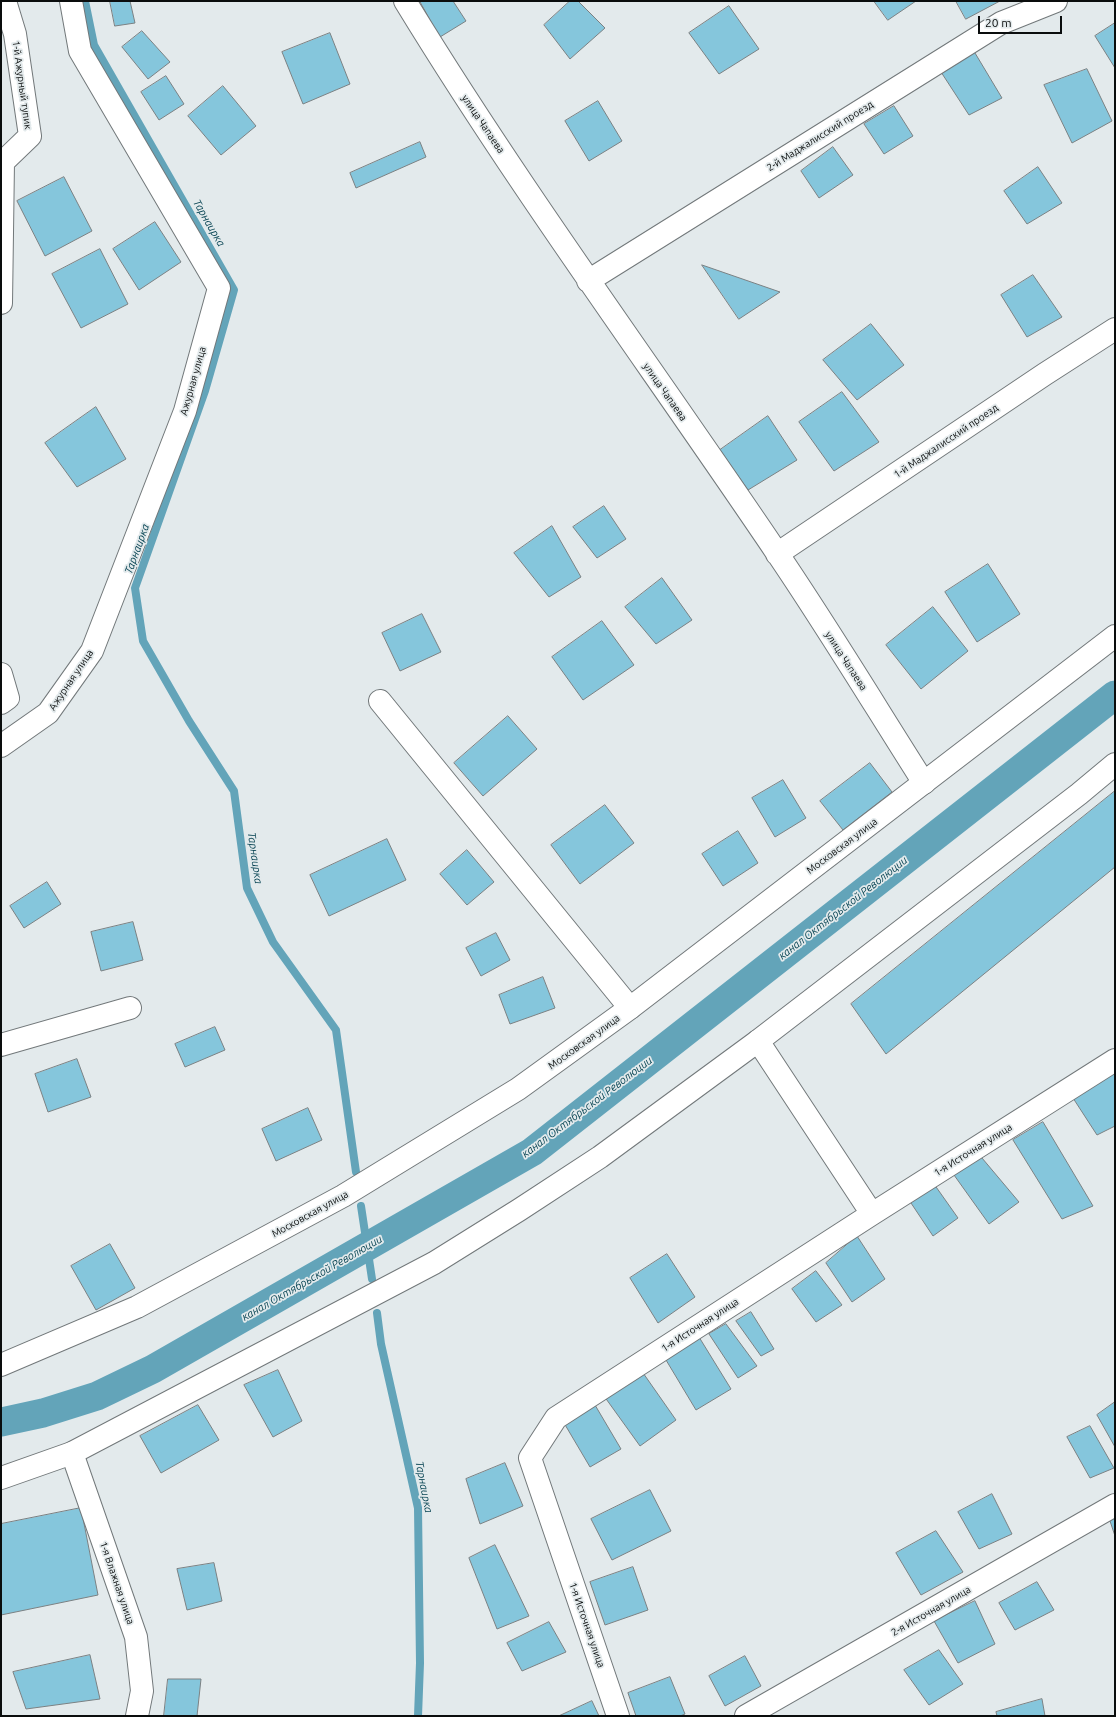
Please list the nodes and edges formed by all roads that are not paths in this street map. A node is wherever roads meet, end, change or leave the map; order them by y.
1 (5, 1) edge
2 (71, 1) edge
3 (405, 1) edge
4 (1056, 1) edge
5 (588, 281) junction
6 (1, 303) edge
7 (1115, 329) edge
8 (778, 554) junction
9 (1115, 636) edge
10 (1, 674) edge
11 (380, 701) dead end
12 (1, 703) edge
13 (1, 746) edge
14 (1115, 764) edge
15 (924, 783) junction
16 (130, 1008) dead end
17 (630, 1008) junction
18 (758, 1041) junction
19 (1, 1045) edge
20 (1115, 1060) edge
21 (872, 1214) junction
22 (1, 1365) edge
23 (72, 1453) junction
24 (1, 1476) edge
25 (1115, 1505) edge
26 (136, 1716) edge
27 (618, 1716) edge
28 (746, 1716) edge

1 - 6 street, 1-й Ажурный тупик
2 - 13 street, Ажурная улица
3 - 5 street, улица Чапаева
4 - 5 street, 2-й Маджалисский проезд
5 - 8 street, улица Чапаева
7 - 8 street, 1-й Маджалисский проезд
8 - 15 street, улица Чапаева
9 - 15 street, Московская улица
10 - 12 street
11 - 17 street
14 - 18 street
15 - 17 street, Московская улица
16 - 19 street
17 - 22 street, Московская улица
18 - 21 street
18 - 23 street
20 - 21 street, 1-я Источная улица
21 - 27 street, 1-я Источная улица
23 - 24 street
23 - 26 street, 1-я Влажная улица
25 - 28 street, 2-я Источная улица

